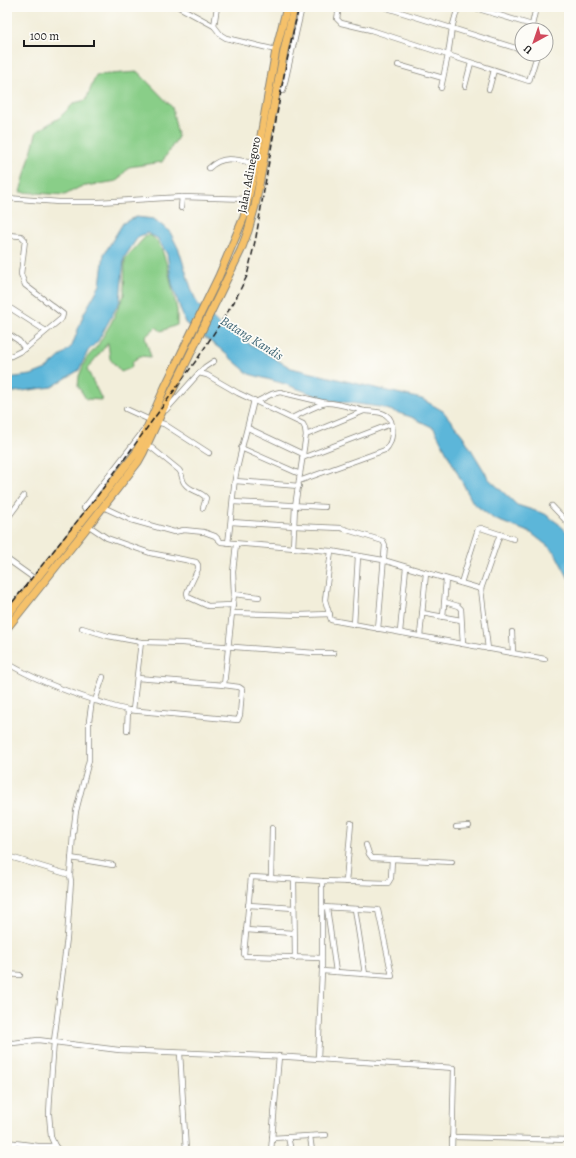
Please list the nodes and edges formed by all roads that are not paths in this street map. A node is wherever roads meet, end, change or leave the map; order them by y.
1 (179, 7) edge
2 (216, 7) edge
3 (287, 7) edge
4 (294, 7) edge
5 (302, 7) edge
6 (339, 7) edge
7 (384, 7) edge
8 (458, 7) edge
9 (472, 7) edge
10 (536, 7) edge
11 (483, 9) edge
12 (517, 22) edge
13 (533, 22) edge
14 (214, 26) junction
15 (452, 28) junction
16 (514, 47) edge
17 (276, 50) junction
18 (448, 55) junction
19 (535, 62) edge
20 (471, 63) junction
21 (398, 65) dead end
22 (494, 70) junction
23 (276, 71) junction
24 (443, 78) junction
25 (465, 86) dead end
26 (440, 88) dead end
27 (489, 89) dead end
28 (277, 90) junction
29 (256, 164) junction
30 (209, 168) dead end
31 (182, 197) junction
32 (7, 198) edge
33 (249, 199) junction
34 (181, 208) dead end
35 (7, 235) edge
36 (7, 306) edge
37 (46, 331) junction
38 (7, 333) edge
39 (25, 349) junction
40 (7, 358) edge
41 (214, 362) dead end
42 (199, 372) junction
43 (256, 401) junction
44 (326, 403) junction
45 (126, 409) dead end
46 (365, 411) junction
47 (292, 418) junction
48 (154, 420) junction
49 (392, 424) junction
50 (248, 428) junction
51 (306, 435) junction
52 (147, 444) junction
53 (241, 448) junction
54 (209, 453) dead end
55 (302, 456) junction
56 (300, 474) junction
57 (235, 481) junction
58 (299, 483) junction
59 (24, 496) dead end
60 (233, 502) junction
61 (296, 506) junction
62 (325, 506) dead end
63 (552, 506) dead end
64 (103, 507) junction
65 (84, 508) dead end
66 (203, 508) dead end
67 (7, 519) edge
68 (231, 522) junction
69 (569, 524) edge
70 (294, 526) junction
71 (84, 527) junction
72 (500, 534) junction
73 (74, 539) junction
74 (514, 539) dead end
75 (228, 544) junction
76 (236, 544) junction
77 (293, 548) junction
78 (331, 551) junction
79 (358, 556) junction
80 (7, 559) edge
81 (383, 560) junction
82 (406, 567) junction
83 (426, 573) junction
84 (36, 579) junction
85 (446, 580) junction
86 (461, 583) junction
87 (481, 589) junction
88 (234, 594) junction
89 (259, 597) dead end
90 (445, 602) junction
91 (232, 605) junction
92 (232, 613) junction
93 (422, 613) junction
94 (330, 614) junction
95 (7, 616) edge
96 (443, 617) junction
97 (461, 620) junction
98 (354, 625) junction
99 (7, 628) edge
100 (82, 628) dead end
101 (378, 629) junction
102 (400, 632) junction
103 (512, 632) dead end
104 (420, 636) junction
105 (141, 642) junction
106 (463, 644) junction
107 (228, 646) junction
108 (488, 649) junction
109 (334, 653) dead end
110 (513, 653) junction
111 (545, 659) dead end
112 (7, 663) edge
113 (104, 677) dead end
114 (137, 678) junction
115 (224, 685) junction
116 (94, 700) junction
117 (131, 710) junction
118 (127, 730) dead end
119 (351, 823) dead end
120 (469, 826) dead end
121 (456, 827) dead end
122 (272, 828) dead end
123 (366, 845) dead end
124 (7, 856) edge
125 (71, 858) junction
126 (392, 859) junction
127 (452, 862) dead end
128 (113, 864) dead end
129 (70, 875) junction
130 (271, 878) junction
131 (294, 879) junction
132 (322, 881) junction
133 (346, 882) junction
134 (248, 904) junction
135 (294, 908) junction
136 (325, 908) junction
137 (355, 909) junction
138 (246, 930) junction
139 (294, 933) junction
140 (295, 958) junction
141 (322, 958) junction
142 (322, 971) junction
143 (336, 972) junction
144 (7, 974) edge
145 (365, 974) junction
146 (20, 975) dead end
147 (54, 1041) junction
148 (7, 1042) edge
149 (180, 1053) junction
150 (279, 1056) junction
151 (318, 1059) junction
152 (326, 1135) dead end
153 (310, 1136) junction
154 (288, 1137) junction
155 (452, 1137) junction
156 (272, 1138) junction
157 (569, 1140) edge
158 (7, 1142) edge
159 (56, 1146) junction
160 (38, 1148) edge
161 (60, 1151) edge
162 (186, 1151) edge
163 (271, 1151) edge
164 (291, 1151) edge
165 (312, 1151) edge
166 (452, 1151) edge

1 - 14 street
2 - 14 street
3 - 17 highway, Jalan Adinegoro
4 - 23 highway, Jalan Adinegoro
5 - 28 street
6 - 18 street
7 - 15 street
8 - 15 street
9 - 11 street
10 - 13 street
11 - 12 street
14 - 17 street
15 - 16 street
15 - 18 street
17 - 23 highway, Jalan Adinegoro
18 - 20 street
18 - 24 street
19 - 22 street
20 - 22 street
20 - 25 street
21 - 24 street
22 - 27 street
23 - 28 highway, Jalan Adinegoro
23 - 29 highway, Jalan Adinegoro
24 - 26 street
28 - 48 highway, Jalan Adinegoro
29 - 30 street
29 - 33 highway, Jalan Adinegoro
31 - 32 street
31 - 33 street
31 - 34 street
33 - 48 highway, Jalan Adinegoro
35 - 37 street
36 - 37 street
37 - 39 street
38 - 39 street
39 - 40 street
41 - 42 street
42 - 43 street
42 - 48 street
43 - 44 street
43 - 47 street
43 - 50 street
44 - 46 street
44 - 47 street
45 - 48 street
46 - 49 street
46 - 51 street
47 - 51 street
48 - 52 highway
48 - 54 street
48 - 65 street
48 - 71 highway
49 - 55 street
49 - 58 street
50 - 53 street
50 - 55 street
51 - 55 street
52 - 64 highway
52 - 66 street
53 - 56 street
53 - 57 street
55 - 56 street
56 - 58 street
57 - 58 street
57 - 60 street
58 - 61 street
59 - 67 street
60 - 61 street
60 - 68 street
61 - 62 street
61 - 70 street
63 - 69 street
64 - 71 highway
64 - 75 street
68 - 70 street
68 - 75 street
70 - 77 street
70 - 81 street
71 - 73 highway
71 - 91 street
72 - 74 street
72 - 86 street
72 - 87 street
73 - 84 highway
73 - 99 highway
75 - 76 street
76 - 77 street
76 - 88 street
77 - 78 street
78 - 79 street
78 - 94 street
79 - 81 street
79 - 98 street
80 - 84 street
81 - 82 street
81 - 101 street
82 - 83 street
82 - 102 street
83 - 85 street
83 - 93 street
84 - 95 highway
85 - 86 street
85 - 90 street
86 - 87 street
87 - 108 street
88 - 89 street
88 - 91 street
90 - 96 street
90 - 97 street
91 - 92 street
92 - 94 street
92 - 107 street
93 - 96 street
93 - 104 street
94 - 98 street
96 - 97 street
97 - 106 street
98 - 101 street
100 - 105 street
101 - 102 street
102 - 104 street
103 - 110 street
104 - 106 street
105 - 107 street
105 - 114 street
106 - 108 street
107 - 109 street
107 - 115 street
108 - 110 street
110 - 111 street
112 - 116 street
113 - 116 street
114 - 115 street
114 - 117 street
115 - 117 street
116 - 117 street
116 - 125 street
117 - 118 street
119 - 133 street
120 - 121 street
122 - 130 street
123 - 126 street
124 - 129 street
125 - 128 street
125 - 129 street
126 - 127 street
126 - 133 street
129 - 147 street
130 - 131 street
130 - 134 street
131 - 132 street
131 - 135 street
132 - 133 street
132 - 136 street
134 - 135 street
134 - 138 street
135 - 139 street
136 - 137 street
136 - 141 street
136 - 143 street
137 - 145 street
137 - 145 street
138 - 139 street
138 - 140 street
139 - 140 street
140 - 141 street
141 - 142 street
142 - 143 street
142 - 151 street
143 - 145 street
144 - 146 street
147 - 148 street
147 - 149 street
147 - 159 street
149 - 150 street
149 - 162 street
150 - 151 street
150 - 156 street
151 - 155 street
152 - 153 street
153 - 154 street
153 - 165 street
154 - 156 street
154 - 164 street
155 - 157 street
155 - 166 street
156 - 163 street
158 - 160 street
159 - 160 street
159 - 161 street

